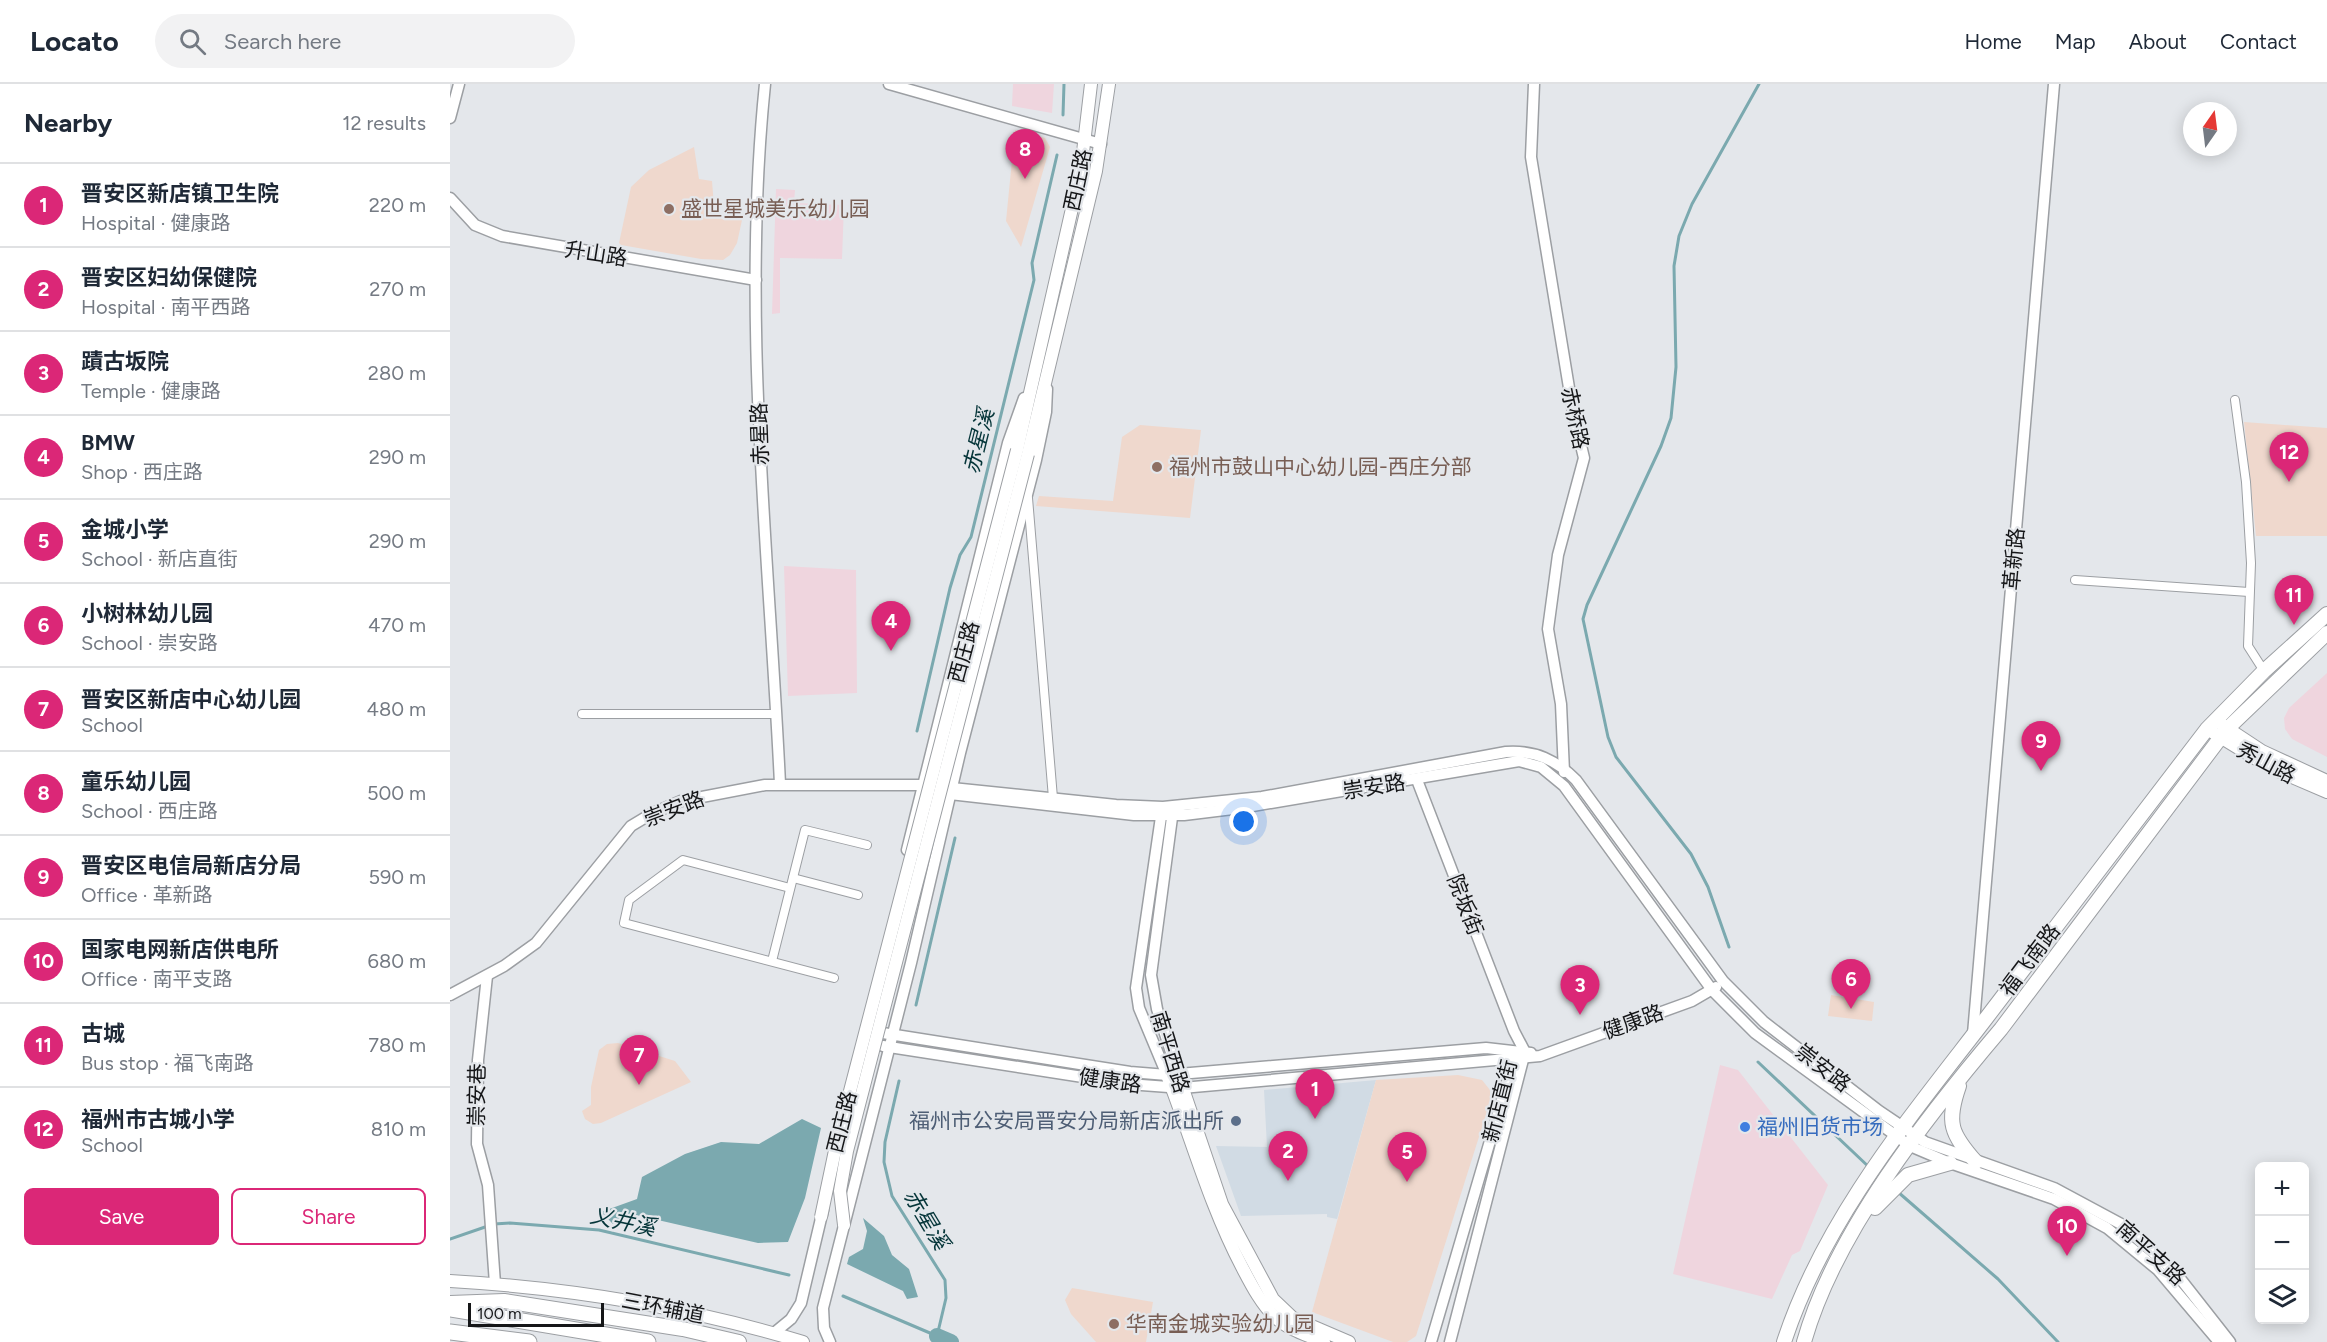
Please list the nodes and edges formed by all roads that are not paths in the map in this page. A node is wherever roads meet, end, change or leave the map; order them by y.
1 (459, 84) edge
2 (765, 84) edge
3 (889, 84) edge
4 (1091, 84) edge
5 (1109, 84) edge
6 (1534, 84) edge
7 (2054, 84) edge
8 (450, 118) edge
9 (1086, 140) junction
10 (1101, 144) junction
11 (450, 198) edge
12 (756, 280) junction
13 (1042, 367) junction
14 (2235, 400) dead end
15 (1022, 452) junction
16 (1028, 492) junction
17 (2075, 580) dead end
18 (2249, 592) junction
19 (2327, 614) edge
20 (2327, 633) edge
21 (2264, 671) junction
22 (582, 714) dead end
23 (776, 714) junction
24 (2211, 725) junction
25 (2224, 733) junction
26 (1563, 768) junction
27 (1416, 780) junction
28 (2327, 781) edge
29 (780, 784) junction
30 (1564, 786) junction
31 (922, 788) junction
32 (951, 791) junction
33 (2327, 792) edge
34 (1053, 798) junction
35 (1168, 811) junction
36 (867, 845) dead end
37 (793, 878) junction
38 (790, 888) junction
39 (858, 895) dead end
40 (772, 961) junction
41 (487, 976) junction
42 (834, 978) dead end
43 (1723, 981) junction
44 (1712, 990) junction
45 (450, 995) edge
46 (865, 1030) junction
47 (1514, 1031) junction
48 (1973, 1034) junction
49 (893, 1035) junction
50 (862, 1043) junction
51 (890, 1047) junction
52 (1513, 1054) junction
53 (1525, 1054) junction
54 (1964, 1073) junction
55 (1172, 1075) junction
56 (1177, 1088) junction
57 (1898, 1132) junction
58 (1913, 1142) junction
59 (1977, 1162) junction
60 (1950, 1163) junction
61 (1876, 1202) junction
62 (821, 1217) junction
63 (844, 1225) junction
64 (450, 1281) edge
65 (495, 1284) junction
66 (450, 1304) edge
67 (450, 1309) edge
68 (450, 1333) edge
69 (774, 1333) junction
70 (482, 1342) edge
71 (530, 1342) edge
72 (648, 1342) edge
73 (739, 1342) edge
74 (803, 1342) edge
75 (830, 1342) edge
76 (1324, 1342) edge
77 (1349, 1342) edge
78 (1431, 1342) edge
79 (1450, 1342) edge
80 (1784, 1342) edge
81 (1804, 1342) edge
82 (2219, 1342) edge
83 (2230, 1342) edge

1 - 8 street
2 - 12 street, 赤星路
3 - 9 street
4 - 9 main road, 西庄路
5 - 10 main road, 西庄路
6 - 26 street, 赤桥路
7 - 48 street, 革新路
9 - 10 street
9 - 13 main road, 西庄路
10 - 13 main road, 西庄路
11 - 12 street, 升山路
12 - 23 street, 赤星路
13 - 15 main road, 西庄路
13 - 16 street
13 - 31 street
14 - 18 street
15 - 62 main road, 西庄路, bridge
15 - 63 main road, bridge
16 - 32 street
16 - 34 street
17 - 18 street
18 - 21 street
19 - 21 main road, 福飞南路
20 - 25 main road, 福飞南路
21 - 24 main road, 福飞南路
22 - 23 street
23 - 29 street, 赤星路
24 - 25 main road, 秀山路
24 - 48 main road, 福飞南路
25 - 28 main road, 秀山路
25 - 33 main road, 秀山路
25 - 54 main road, 福飞南路
26 - 30 street, 赤桥路
26 - 35 street, 崇安路
26 - 43 street, 崇安路
27 - 30 street, 崇安路
27 - 35 street, 崇安路
27 - 47 street, 院坂街
29 - 31 street, 崇安路
29 - 41 street, 崇安路
30 - 44 street, 崇安路
31 - 32 street, 崇安路
31 - 46 street
32 - 34 street, 崇安路
32 - 35 street, 崇安路
32 - 49 street
34 - 35 street, 崇安路
35 - 55 street, 南平西路
35 - 55 street, 南平西路
36 - 37 street
37 - 38 street
37 - 39 street
38 - 40 street
38 - 40 street
40 - 42 street
41 - 45 street, 崇安路
41 - 65 street, 崇安巷
43 - 44 street, 健康路
43 - 57 street, 崇安路
44 - 53 street, 健康路
44 - 57 street, 崇安路
46 - 49 street, 健康路
46 - 50 street
47 - 52 street, 新店直街
47 - 53 street, 新店直街
48 - 57 main road, 福飞南路
49 - 51 street
49 - 55 street, 健康路
50 - 51 street, 健康路
50 - 62 street
51 - 56 street, 健康路
51 - 63 street
52 - 53 street, 健康路
52 - 55 street, 健康路
52 - 56 street, 健康路
52 - 78 street, 新店直街
53 - 79 street, 新店直街
54 - 58 main road, 福飞南路
54 - 59 main road
55 - 56 main road, 南平西路
56 - 76 main road, 南平西路
56 - 77 main road, 南平西路
57 - 58 street, 崇安路
57 - 80 main road, 福飞南路
58 - 59 street, 南平支路
58 - 60 street, 南平支路
58 - 61 main road, 福飞南路
59 - 83 street, 南平支路
60 - 61 main road
60 - 82 street, 南平支路
61 - 81 main road, 福飞南路
62 - 69 street
63 - 75 street
64 - 65 main road, 三环辅道
65 - 69 main road, 三环辅道
66 - 73 main road
67 - 72 highway
68 - 70 main road
68 - 71 highway
69 - 74 main road, 三环辅道

